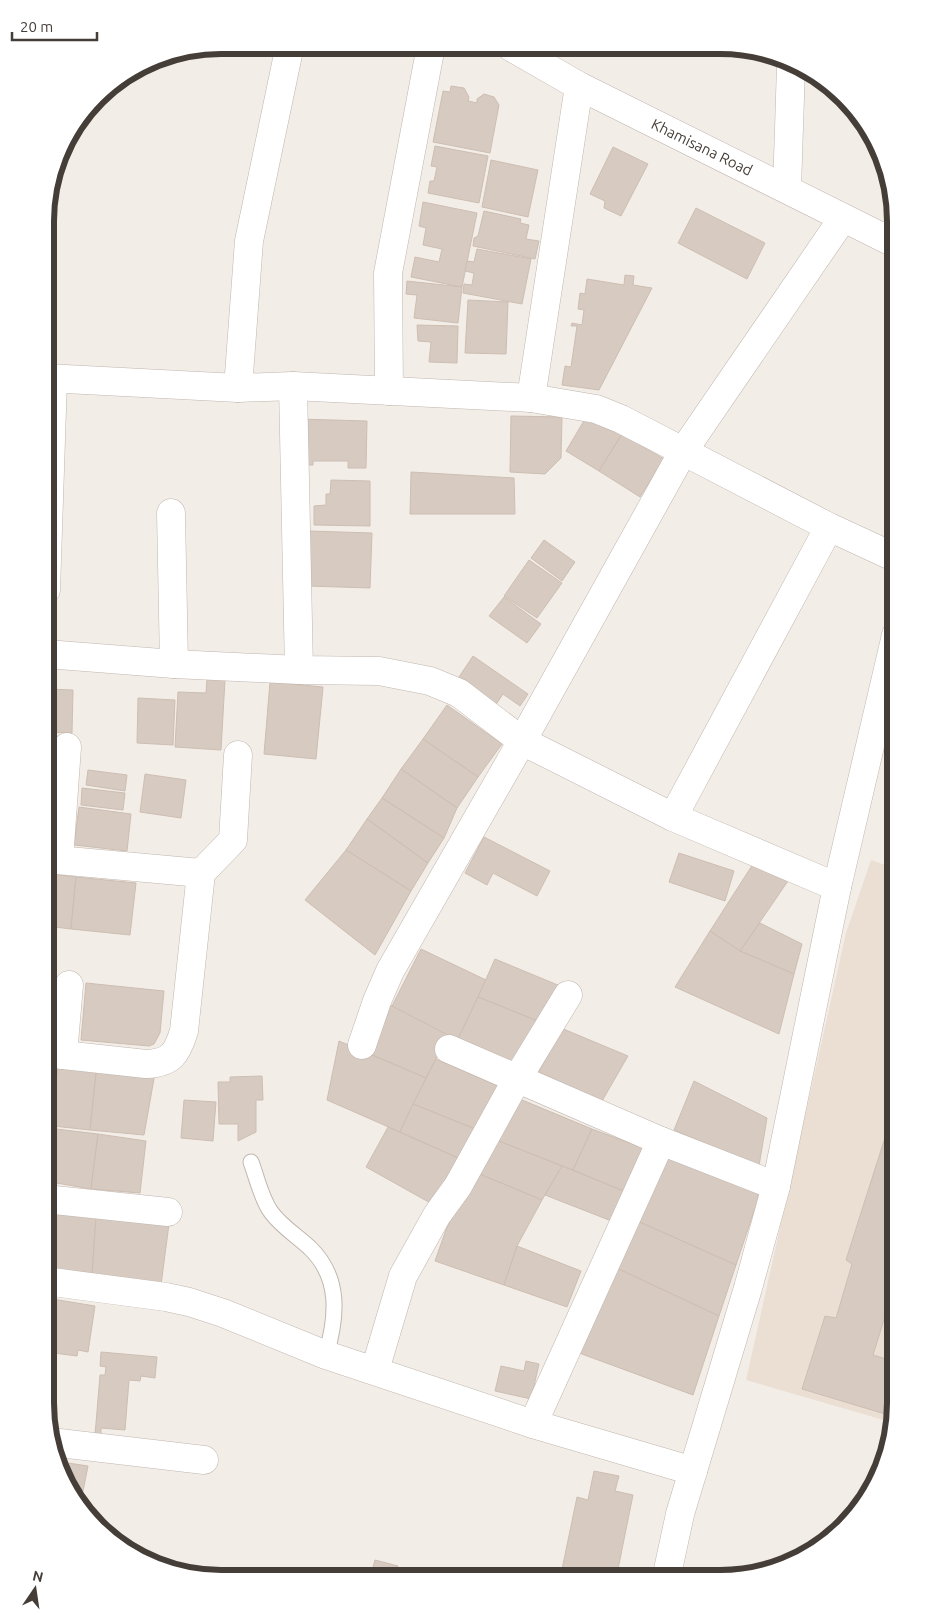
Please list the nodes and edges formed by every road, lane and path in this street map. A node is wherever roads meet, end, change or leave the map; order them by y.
1 (288, 54) edge
2 (429, 54) edge
3 (522, 54) edge
4 (791, 70) edge
5 (579, 86) junction
6 (787, 189) junction
7 (843, 218) junction
8 (887, 240) edge
9 (54, 378) edge
10 (293, 386) junction
11 (238, 388) junction
12 (389, 391) junction
13 (531, 398) junction
14 (684, 450) junction
15 (171, 513) dead end
16 (829, 527) junction
17 (887, 554) edge
18 (54, 655) edge
19 (174, 664) junction
20 (299, 670) junction
21 (887, 673) edge
22 (522, 741) junction
23 (67, 747) dead end
24 (238, 755) dead end
25 (673, 817) junction
26 (54, 845) edge
27 (54, 860) edge
28 (202, 873) junction
29 (837, 887) junction
30 (69, 985) dead end
31 (568, 995) dead end
32 (362, 1046) dead end
33 (449, 1049) dead end
34 (54, 1054) edge
35 (517, 1080) junction
36 (661, 1141) junction
37 (251, 1162) dead end
38 (776, 1186) junction
39 (54, 1201) edge
40 (168, 1212) dead end
41 (54, 1282) edge
42 (326, 1355) junction
43 (375, 1370) junction
44 (533, 1424) junction
45 (59, 1443) edge
46 (204, 1460) dead end
47 (693, 1471) junction
48 (668, 1570) edge

1 - 11 street
2 - 12 street
3 - 5 street, Khamisana Road
4 - 6 street
5 - 6 street, Khamisana Road
5 - 13 street
6 - 7 street, Khamisana Road
7 - 8 street, Khamisana Road
7 - 14 street
9 - 11 street
10 - 11 street
10 - 12 street
10 - 20 street
12 - 13 street
13 - 14 street
14 - 16 street
14 - 22 street
15 - 19 street
16 - 17 street
16 - 25 street
18 - 19 street
19 - 20 street
20 - 22 street
21 - 29 street
22 - 25 street
22 - 32 street
23 - 26 street
24 - 28 street
25 - 29 street
27 - 28 street
28 - 34 street
29 - 38 street
30 - 34 street
31 - 35 street
33 - 35 street
35 - 36 street
35 - 43 street
36 - 38 street
36 - 44 street
37 - 42 lane
38 - 47 street
39 - 40 street
41 - 42 street
42 - 43 street
43 - 44 street
44 - 47 street
45 - 46 street
47 - 48 street

